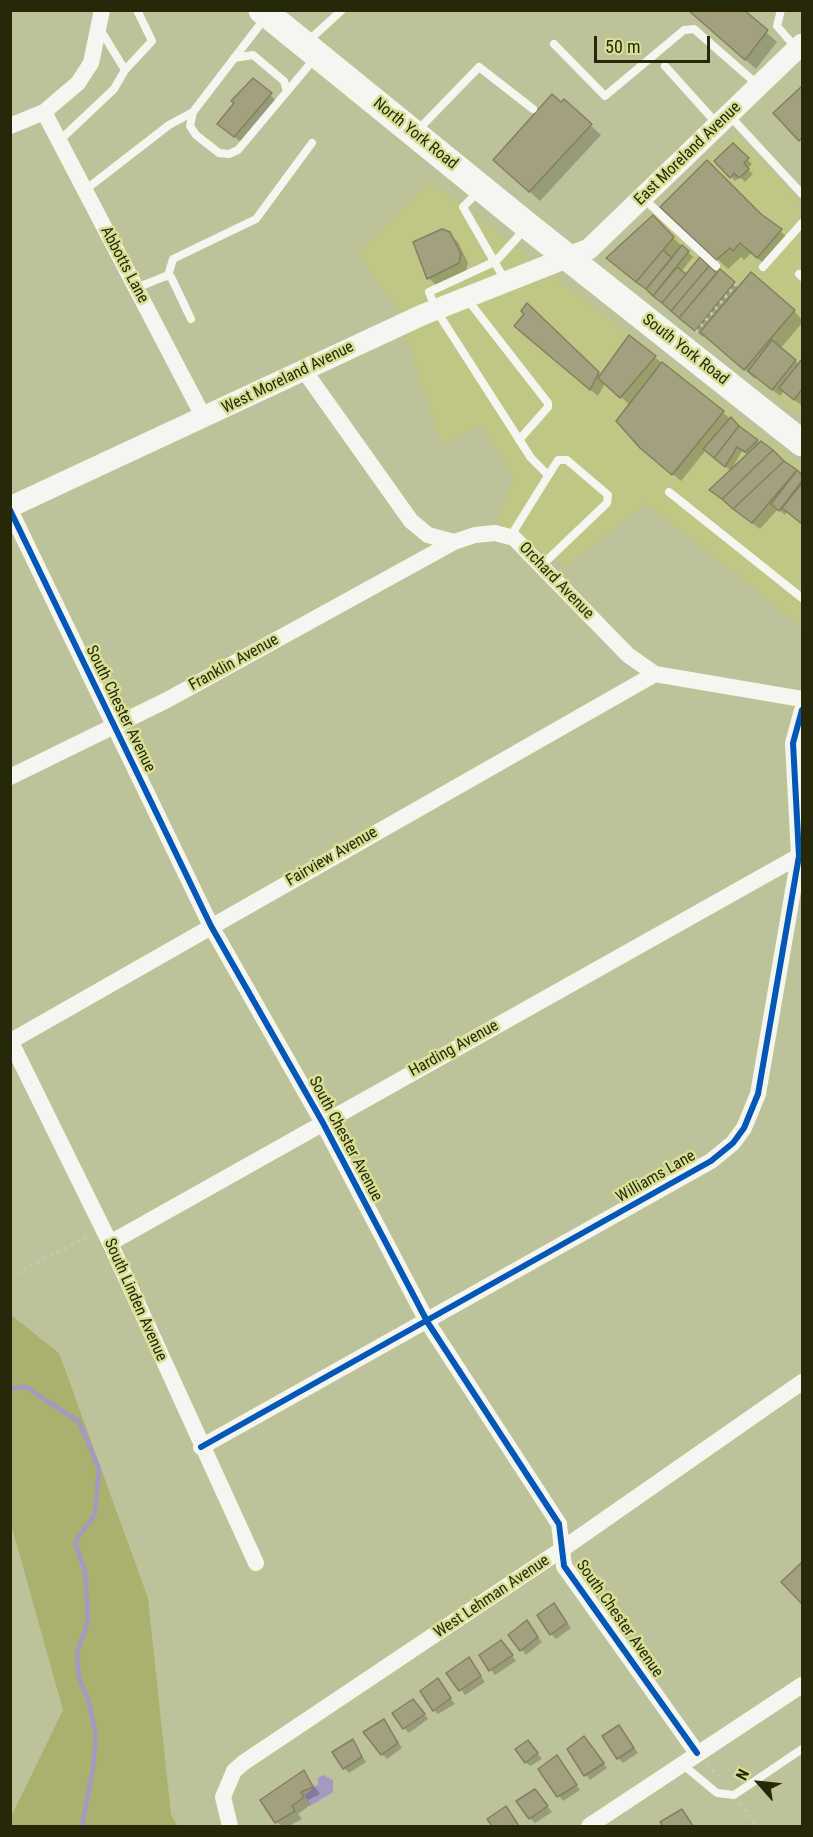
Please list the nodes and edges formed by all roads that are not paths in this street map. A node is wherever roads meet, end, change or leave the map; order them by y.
1 (137, 10) edge
2 (342, 10) edge
3 (781, 10) edge
4 (265, 13) edge
5 (101, 19) edge
6 (554, 44) dead end
7 (800, 46) edge
8 (311, 50) junction
9 (234, 58) junction
10 (666, 66) dead end
11 (125, 70) junction
12 (759, 86) junction
13 (287, 91) junction
14 (532, 110) dead end
15 (44, 112) junction
16 (193, 112) junction
17 (723, 120) junction
18 (10, 126) edge
19 (415, 133) junction
20 (59, 141) junction
21 (312, 143) dead end
22 (482, 189) junction
23 (85, 190) junction
24 (802, 194) edge
25 (643, 198) junction
26 (802, 223) edge
27 (528, 226) junction
28 (568, 257) junction
29 (496, 261) junction
30 (716, 266) dead end
31 (763, 267) dead end
32 (168, 276) junction
33 (506, 282) junction
34 (136, 288) junction
35 (466, 298) junction
36 (436, 310) junction
37 (191, 319) dead end
38 (303, 369) junction
39 (204, 418) junction
40 (519, 440) junction
41 (802, 442) edge
42 (548, 475) junction
43 (669, 492) dead end
44 (10, 509) edge
45 (510, 537) junction
46 (454, 542) junction
47 (541, 566) junction
48 (802, 598) edge
49 (655, 674) junction
50 (802, 699) edge
51 (802, 710) edge
52 (113, 728) junction
53 (10, 777) edge
54 (799, 855) junction
55 (211, 926) junction
56 (11, 1040) edge
57 (323, 1123) junction
58 (107, 1236) junction
59 (428, 1323) junction
60 (802, 1382) edge
61 (201, 1447) junction
62 (561, 1550) junction
63 (256, 1563) dead end
64 (802, 1685) edge
65 (802, 1749) edge
66 (697, 1753) junction
67 (682, 1763) junction
68 (230, 1827) edge
69 (589, 1827) edge

1 - 11 lane
2 - 8 lane
3 - 7 lane
4 - 8 highway, North York Road
4 - 9 lane
5 - 11 lane
5 - 15 street
6 - 12 lane
7 - 12 street, East Moreland Avenue
8 - 13 lane
8 - 19 highway, North York Road
9 - 13 lane
9 - 16 lane
10 - 17 lane
11 - 20 lane
12 - 17 street, East Moreland Avenue
13 - 16 lane
14 - 19 lane
15 - 18 street
15 - 20 street, Abbotts Lane
16 - 23 lane
17 - 24 lane
17 - 25 street, East Moreland Avenue
19 - 22 highway, North York Road
20 - 23 street, Abbotts Lane
21 - 32 lane
22 - 27 highway, North York Road
22 - 29 lane
23 - 34 street, Abbotts Lane
25 - 28 street, East Moreland Avenue
25 - 30 lane
26 - 31 lane
27 - 28 highway, North York Road
27 - 29 lane
28 - 33 street, West Moreland Avenue
28 - 41 highway, South York Road
29 - 33 lane
29 - 36 lane
32 - 34 lane
32 - 37 lane
33 - 35 street, West Moreland Avenue
34 - 39 street, Abbotts Lane
35 - 36 street, West Moreland Avenue
35 - 40 lane
36 - 38 street, West Moreland Avenue
36 - 40 lane
38 - 39 street, West Moreland Avenue
38 - 46 street
39 - 44 street, West Moreland Avenue
40 - 42 lane
42 - 45 lane
42 - 47 lane
43 - 48 lane
44 - 52 street, South Chester Avenue
45 - 46 street, Orchard Avenue
45 - 47 street, Orchard Avenue
46 - 52 street, Franklin Avenue
47 - 49 street, Orchard Avenue
49 - 50 street, Orchard Avenue
49 - 55 street, Fairview Avenue
51 - 54 street, Williams Lane
52 - 53 street, Franklin Avenue
52 - 55 street, South Chester Avenue
54 - 57 street, Harding Avenue
54 - 59 street, Williams Lane
55 - 56 street, Fairview Avenue
55 - 57 street, South Chester Avenue
56 - 58 street, South Linden Avenue
57 - 58 street, Harding Avenue
57 - 59 street, South Chester Avenue
58 - 61 street, South Linden Avenue
59 - 61 street, Williams Lane
59 - 62 street, South Chester Avenue
60 - 62 street, West Lehman Avenue
61 - 63 street, South Linden Avenue
62 - 66 street, South Chester Avenue
62 - 68 street, West Lehman Avenue
64 - 66 street
65 - 67 lane
66 - 67 street
67 - 69 street

